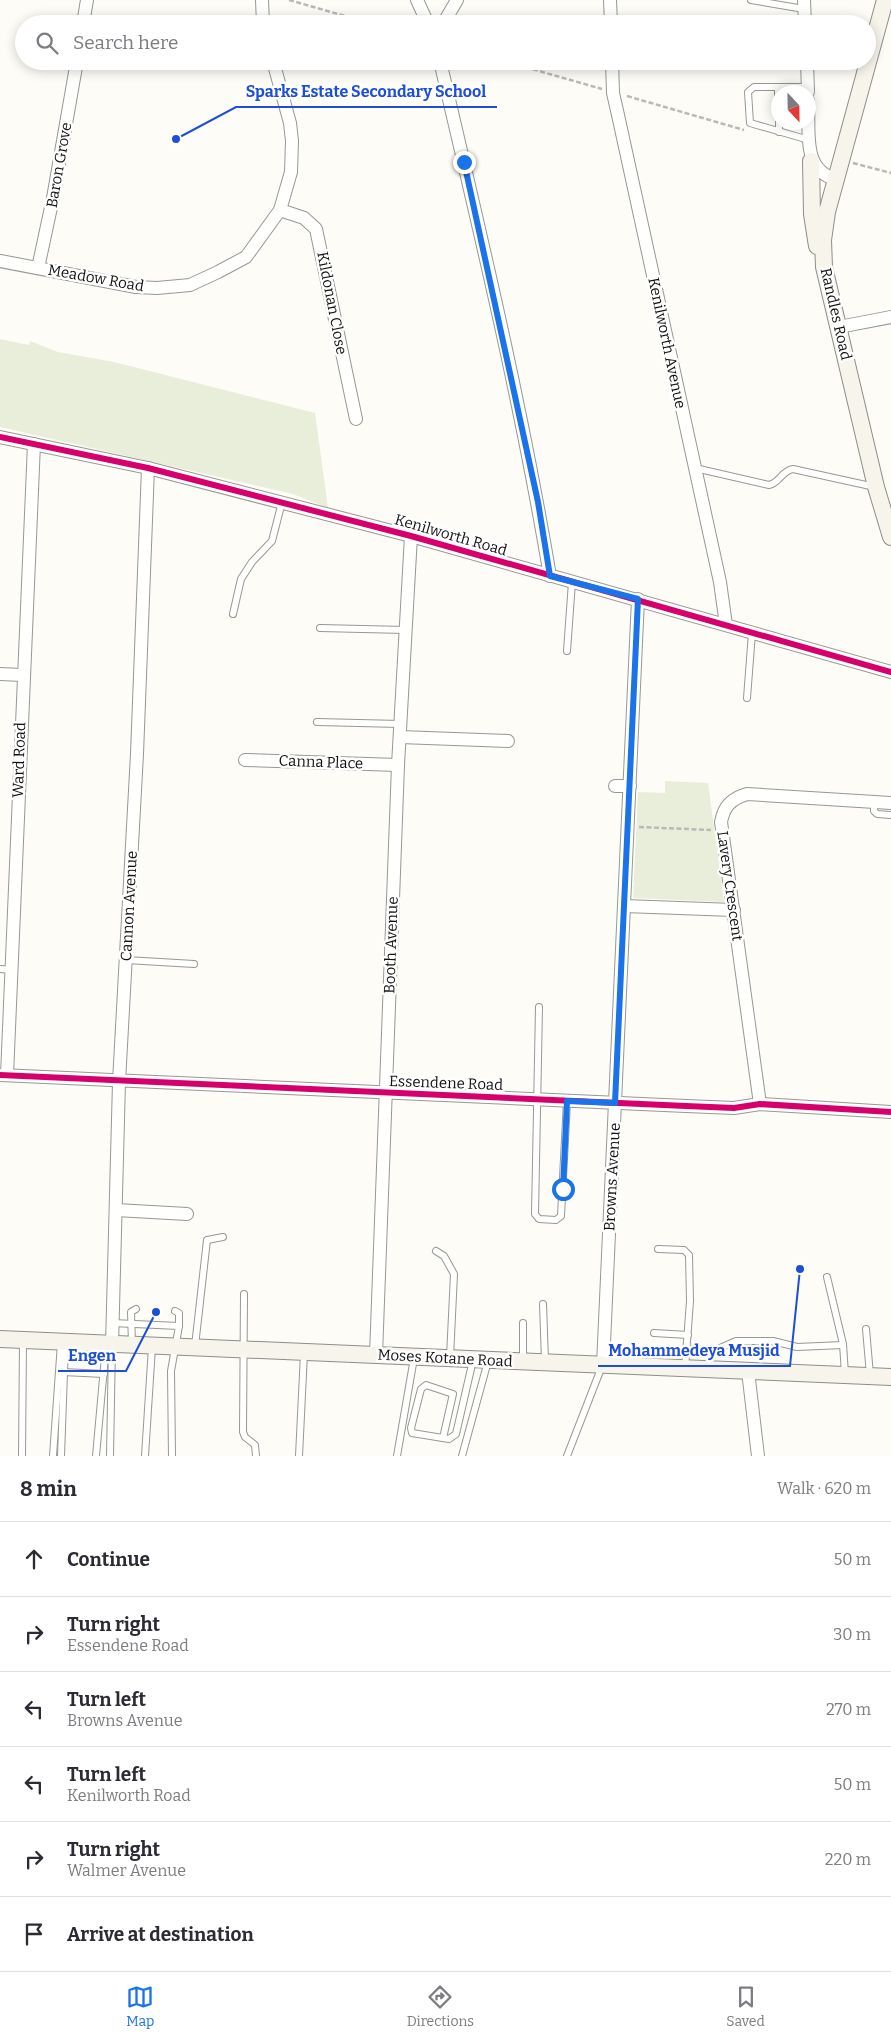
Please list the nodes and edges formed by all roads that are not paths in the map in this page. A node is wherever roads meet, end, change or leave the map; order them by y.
1 (87, 0) edge
2 (262, 0) edge
3 (417, 0) edge
4 (457, 0) edge
5 (610, 0) edge
6 (751, 0) edge
7 (885, 0) edge
8 (804, 5) edge
9 (84, 15) edge
10 (263, 15) edge
11 (424, 15) edge
12 (448, 15) edge
13 (611, 15) edge
14 (876, 42) edge
15 (75, 70) edge
16 (275, 70) edge
17 (442, 70) edge
18 (612, 70) edge
19 (807, 70) edge
20 (868, 70) edge
21 (808, 85) edge
22 (771, 87) edge
23 (809, 130) edge
24 (779, 132) joint
25 (810, 140) junction
26 (811, 161) junction
27 (837, 180) junction
28 (280, 210) junction
29 (0, 261) edge
30 (824, 267) junction
31 (38, 268) junction
32 (891, 318) edge
33 (839, 327) junction
34 (356, 419) dead end
35 (0, 436) edge
36 (34, 444) junction
37 (148, 468) junction
38 (695, 468) junction
39 (876, 487) junction
40 (282, 502) junction
41 (411, 536) junction
42 (891, 537) edge
43 (550, 576) junction
44 (572, 582) junction
45 (638, 599) junction
46 (233, 614) dead end
47 (726, 625) junction
48 (320, 628) dead end
49 (405, 630) junction
50 (752, 633) junction
51 (567, 651) dead end
52 (891, 672) edge
53 (0, 674) edge
54 (22, 674) junction
55 (747, 698) dead end
56 (318, 722) dead end
57 (400, 724) junction
58 (400, 738) junction
59 (508, 741) dead end
60 (245, 760) dead end
61 (398, 765) junction
62 (615, 786) dead end
63 (630, 786) junction
64 (874, 802) junction
65 (891, 802) edge
66 (891, 815) edge
67 (624, 906) junction
68 (734, 910) junction
69 (126, 960) junction
70 (194, 964) dead end
71 (5, 969) edge
72 (539, 1007) dead end
73 (3, 1075) edge
74 (119, 1082) junction
75 (385, 1093) junction
76 (539, 1100) junction
77 (567, 1101) junction
78 (615, 1103) junction
79 (760, 1104) junction
80 (891, 1112) edge
81 (116, 1210) junction
82 (187, 1214) dead end
83 (223, 1237) dead end
84 (658, 1249) dead end
85 (436, 1251) dead end
86 (827, 1277) dead end
87 (244, 1294) dead end
88 (543, 1304) dead end
89 (136, 1309) dead end
90 (175, 1311) dead end
91 (111, 1323) junction
92 (523, 1323) dead end
93 (131, 1324) junction
94 (179, 1326) junction
95 (866, 1329) dead end
96 (654, 1333) dead end
97 (688, 1335) junction
98 (0, 1339) edge
99 (23, 1340) junction
100 (63, 1342) junction
101 (109, 1345) junction
102 (843, 1345) junction
103 (132, 1346) junction
104 (152, 1346) junction
105 (175, 1346) junction
106 (195, 1347) junction
107 (244, 1349) junction
108 (686, 1349) junction
109 (304, 1352) junction
110 (376, 1355) junction
111 (414, 1356) junction
112 (450, 1358) junction
113 (481, 1359) junction
114 (523, 1361) junction
115 (545, 1362) junction
116 (603, 1364) junction
117 (685, 1368) junction
118 (748, 1371) junction
119 (63, 1372) junction
120 (104, 1374) junction
121 (845, 1375) junction
122 (870, 1376) junction
123 (891, 1377) edge
124 (443, 1438) junction
125 (22, 1456) edge
126 (53, 1456) edge
127 (61, 1456) edge
128 (96, 1456) edge
129 (110, 1456) edge
130 (145, 1456) edge
131 (172, 1456) edge
132 (256, 1456) edge
133 (299, 1456) edge
134 (397, 1456) edge
135 (462, 1456) edge
136 (567, 1456) edge
137 (758, 1456) edge

1 - 9 street
2 - 10 street
3 - 11 street
4 - 12 street
5 - 13 street
6 - 8 lane
7 - 14 street, Randles Road
15 - 31 street, Baron Grove
16 - 28 street, Meadow Road
17 - 43 street
18 - 38 street, Kenilworth Avenue
19 - 21 street
20 - 27 street, Randles Road
22 - 24 lane
23 - 25 street
24 - 25 lane
25 - 26 street
26 - 27 street
26 - 30 street
27 - 30 street, Randles Road
28 - 31 street, Meadow Road
28 - 34 street, Kildonan Close
29 - 31 street, Meadow Road
30 - 33 street, Randles Road
32 - 33 street
33 - 39 street, Randles Road
35 - 36 street, Kenilworth Road
36 - 37 street, Kenilworth Road
36 - 54 street, Ward Road
37 - 40 street, Kenilworth Road
37 - 69 street, Cannon Avenue
38 - 39 lane
38 - 47 street, Kenilworth Avenue
39 - 42 street, Randles Road
40 - 41 street, Kenilworth Road
40 - 46 lane
41 - 43 street, Kenilworth Road
41 - 49 street, Booth Avenue
43 - 44 street, Kenilworth Road
44 - 45 street, Kenilworth Road
44 - 51 lane
45 - 47 street, Kenilworth Road
45 - 63 street, Browns Avenue
47 - 50 street, Kenilworth Road
48 - 49 lane
49 - 57 street, Booth Avenue
50 - 52 street, Kenilworth Road
50 - 55 lane
53 - 54 street
54 - 71 street, Ward Road
56 - 57 lane
57 - 58 street, Booth Avenue
58 - 59 street
58 - 61 street, Booth Avenue
60 - 61 street, Canna Place
61 - 75 street, Booth Avenue
62 - 63 street
63 - 67 street, Browns Avenue
64 - 65 street, Lavery Crescent
64 - 66 lane
64 - 68 street, Lavery Crescent
67 - 68 street
67 - 78 street, Browns Avenue
68 - 79 street, Lavery Crescent
69 - 70 lane
69 - 74 street, Cannon Avenue
71 - 73 street, Ward Road
72 - 76 lane
73 - 74 street, Essendene Road
74 - 75 street, Essendene Road
74 - 81 street, Cannon Avenue
75 - 76 street, Essendene Road
75 - 110 street, Booth Avenue
76 - 77 street, Essendene Road
76 - 77 lane
77 - 78 street, Essendene Road
78 - 79 street, Essendene Road
78 - 116 street, Browns Avenue
79 - 80 street, Essendene Road
81 - 82 street
81 - 91 street, Cannon Avenue
83 - 106 lane
84 - 97 lane
85 - 112 lane
86 - 102 lane
87 - 107 lane
88 - 115 lane
89 - 93 lane
90 - 94 lane
91 - 93 lane
91 - 101 street, Cannon Avenue
92 - 114 lane
93 - 94 lane
93 - 103 lane
94 - 105 lane
95 - 122 lane
96 - 97 lane
97 - 108 lane
98 - 99 street, Moses Kotane Road
99 - 100 street, Moses Kotane Road
99 - 125 lane
100 - 101 street, Moses Kotane Road
100 - 119 lane
100 - 126 lane
101 - 103 street, Moses Kotane Road
101 - 120 lane
101 - 129 lane
102 - 108 lane
102 - 121 lane
103 - 104 street, Moses Kotane Road
104 - 105 street, Moses Kotane Road
104 - 130 lane
105 - 106 street, Moses Kotane Road
105 - 131 lane
106 - 107 street, Moses Kotane Road
107 - 109 street, Moses Kotane Road
107 - 132 lane
108 - 117 lane
109 - 110 street, Moses Kotane Road
109 - 133 lane
110 - 111 street, Moses Kotane Road
111 - 112 street, Moses Kotane Road
111 - 134 lane
112 - 113 street, Moses Kotane Road
113 - 114 street, Moses Kotane Road
113 - 124 lane
113 - 135 lane
114 - 115 street, Moses Kotane Road
115 - 116 street, Moses Kotane Road
116 - 117 street, Moses Kotane Road
116 - 136 lane
117 - 118 street, Moses Kotane Road
118 - 121 street, Moses Kotane Road
118 - 137 street
119 - 120 lane
119 - 127 lane
120 - 128 lane
121 - 122 street, Moses Kotane Road
122 - 123 street, Moses Kotane Road
124 - 124 lane

